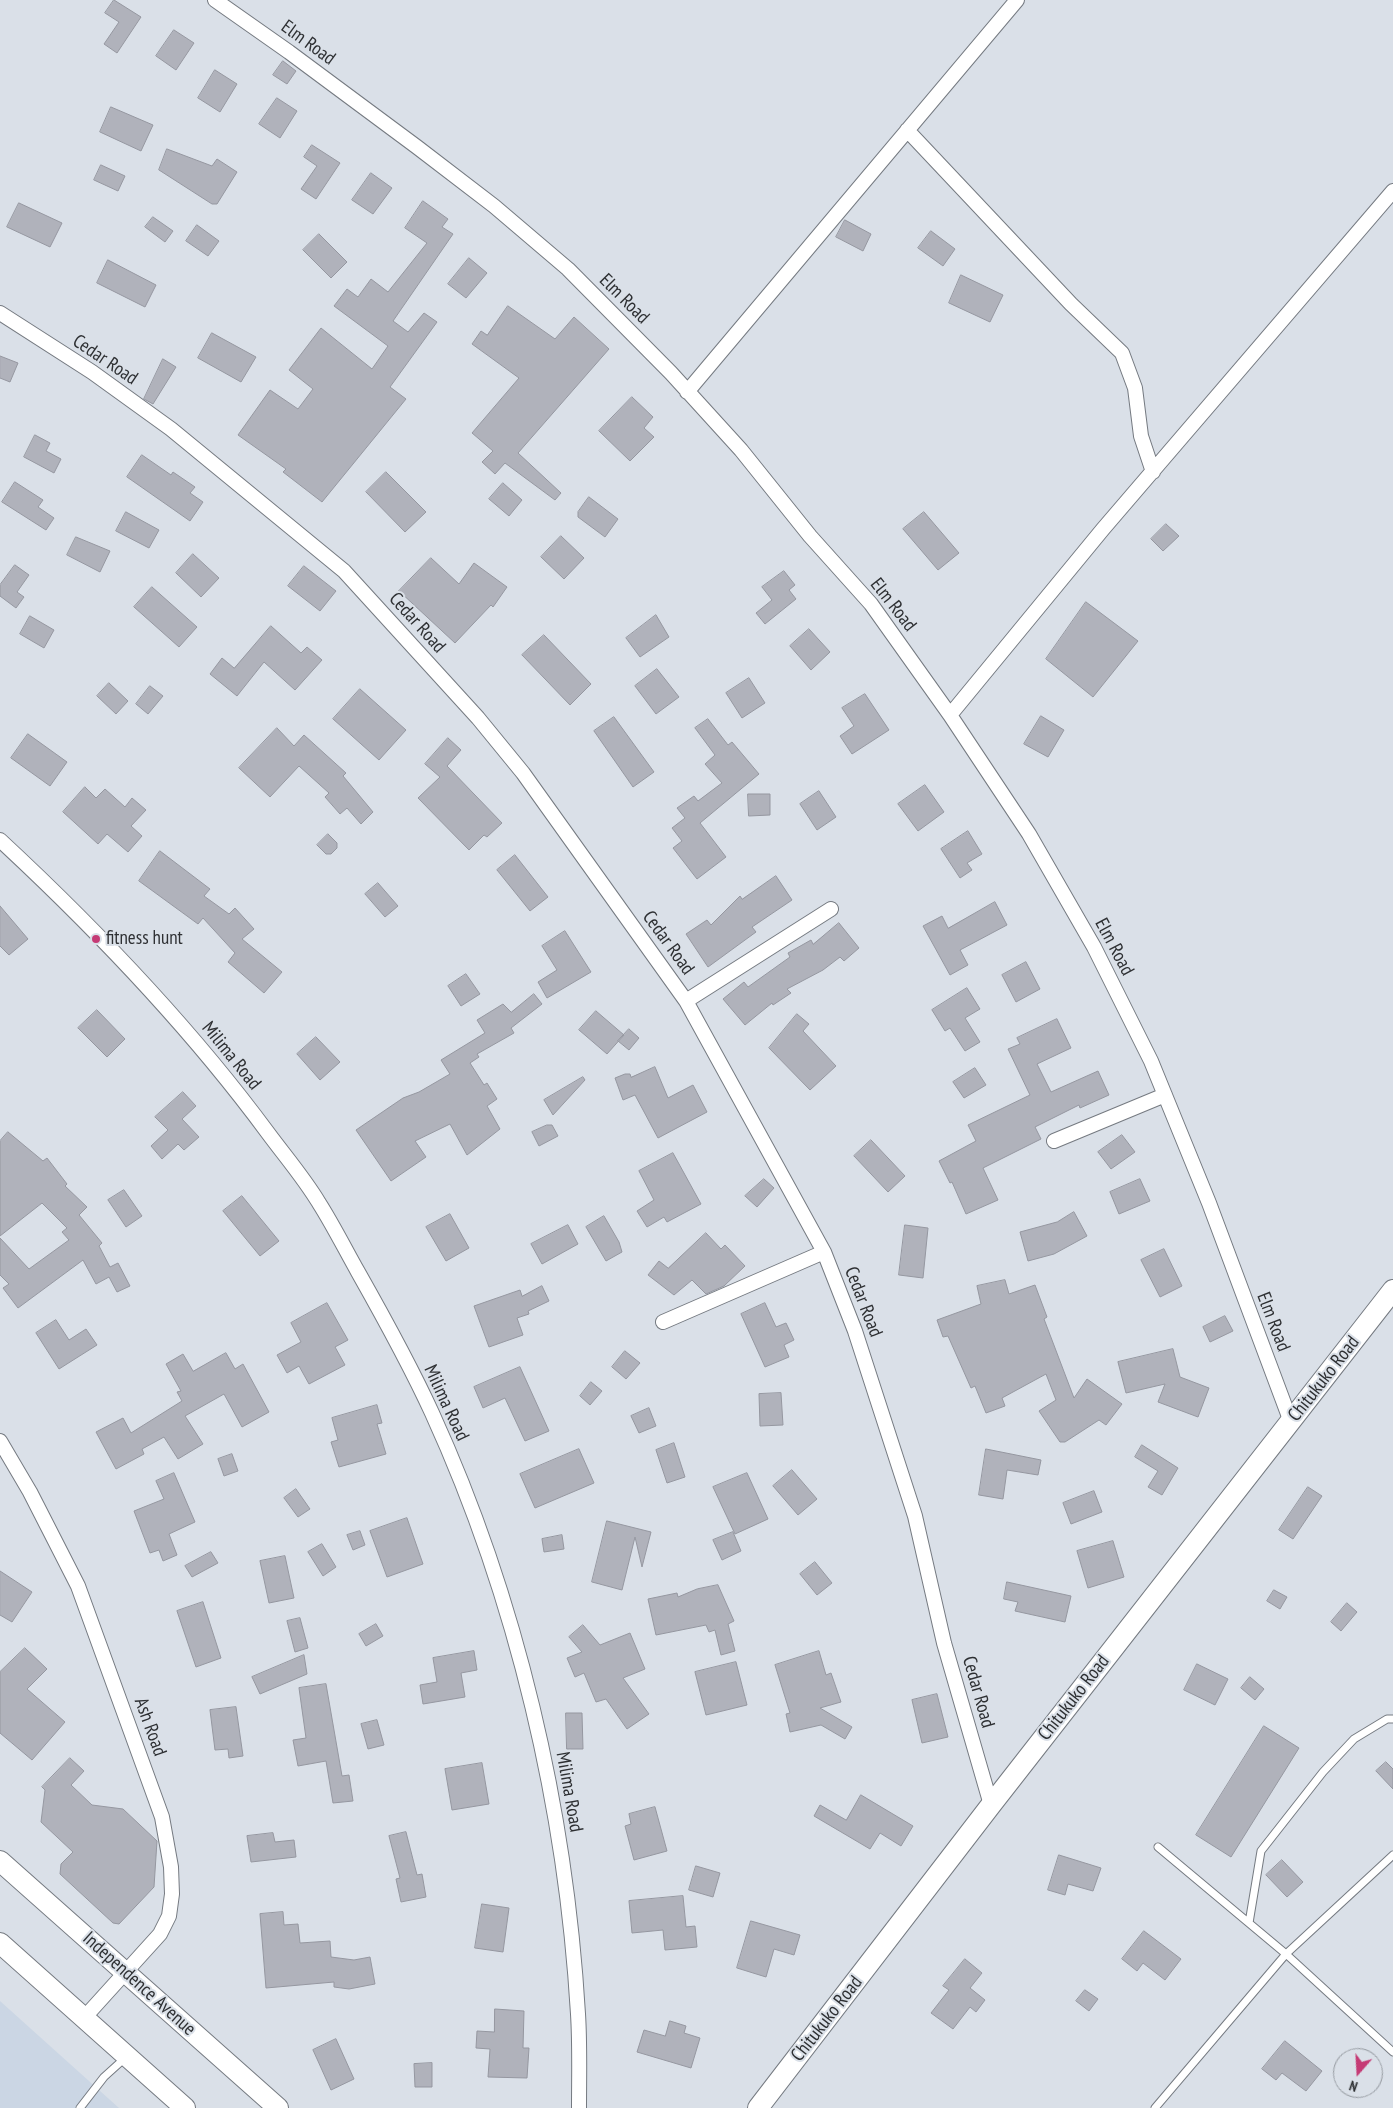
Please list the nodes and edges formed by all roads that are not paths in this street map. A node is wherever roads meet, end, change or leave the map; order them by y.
1 (215, 0) edge
2 (1018, 0) edge
3 (907, 130) junction
4 (1393, 191) edge
5 (0, 313) edge
6 (687, 392) junction
7 (1152, 472) junction
8 (950, 715) junction
9 (0, 840) edge
10 (831, 909) dead end
11 (686, 1001) junction
12 (1164, 1095) junction
13 (1054, 1141) dead end
14 (824, 1252) junction
15 (1393, 1290) edge
16 (663, 1322) dead end
17 (1291, 1422) junction
18 (0, 1441) edge
19 (1393, 1719) edge
20 (991, 1805) junction
21 (1158, 1847) dead end
22 (1393, 1855) edge
23 (0, 1860) edge
24 (1249, 1923) junction
25 (0, 1943) edge
26 (1286, 1954) junction
27 (126, 1972) junction
28 (84, 2018) junction
29 (1393, 2052) edge
30 (127, 2056) junction
31 (80, 2108) edge
32 (185, 2108) edge
33 (278, 2108) edge
34 (579, 2108) edge
35 (758, 2108) edge
36 (1155, 2108) edge

1 - 6 street, Elm Road
2 - 3 street
3 - 6 street
3 - 7 street
4 - 7 street
5 - 11 street, Cedar Road
6 - 8 street, Elm Road
7 - 8 street
8 - 12 street, Elm Road
9 - 34 street, Milima Road
10 - 11 street
11 - 14 street, Cedar Road
12 - 13 street
12 - 17 street, Elm Road
14 - 16 street
14 - 20 street, Cedar Road
15 - 17 street, Chitukuko Road
17 - 20 street, Chitukuko Road
18 - 27 street, Ash Road
19 - 24 lane
20 - 35 street, Chitukuko Road
21 - 24 lane
22 - 26 lane
23 - 27 street, Independence Avenue
24 - 26 lane
25 - 28 street
26 - 29 lane
26 - 36 lane
27 - 28 street, Ash Road
27 - 33 street, Independence Avenue
28 - 30 street
30 - 31 lane
30 - 32 street

